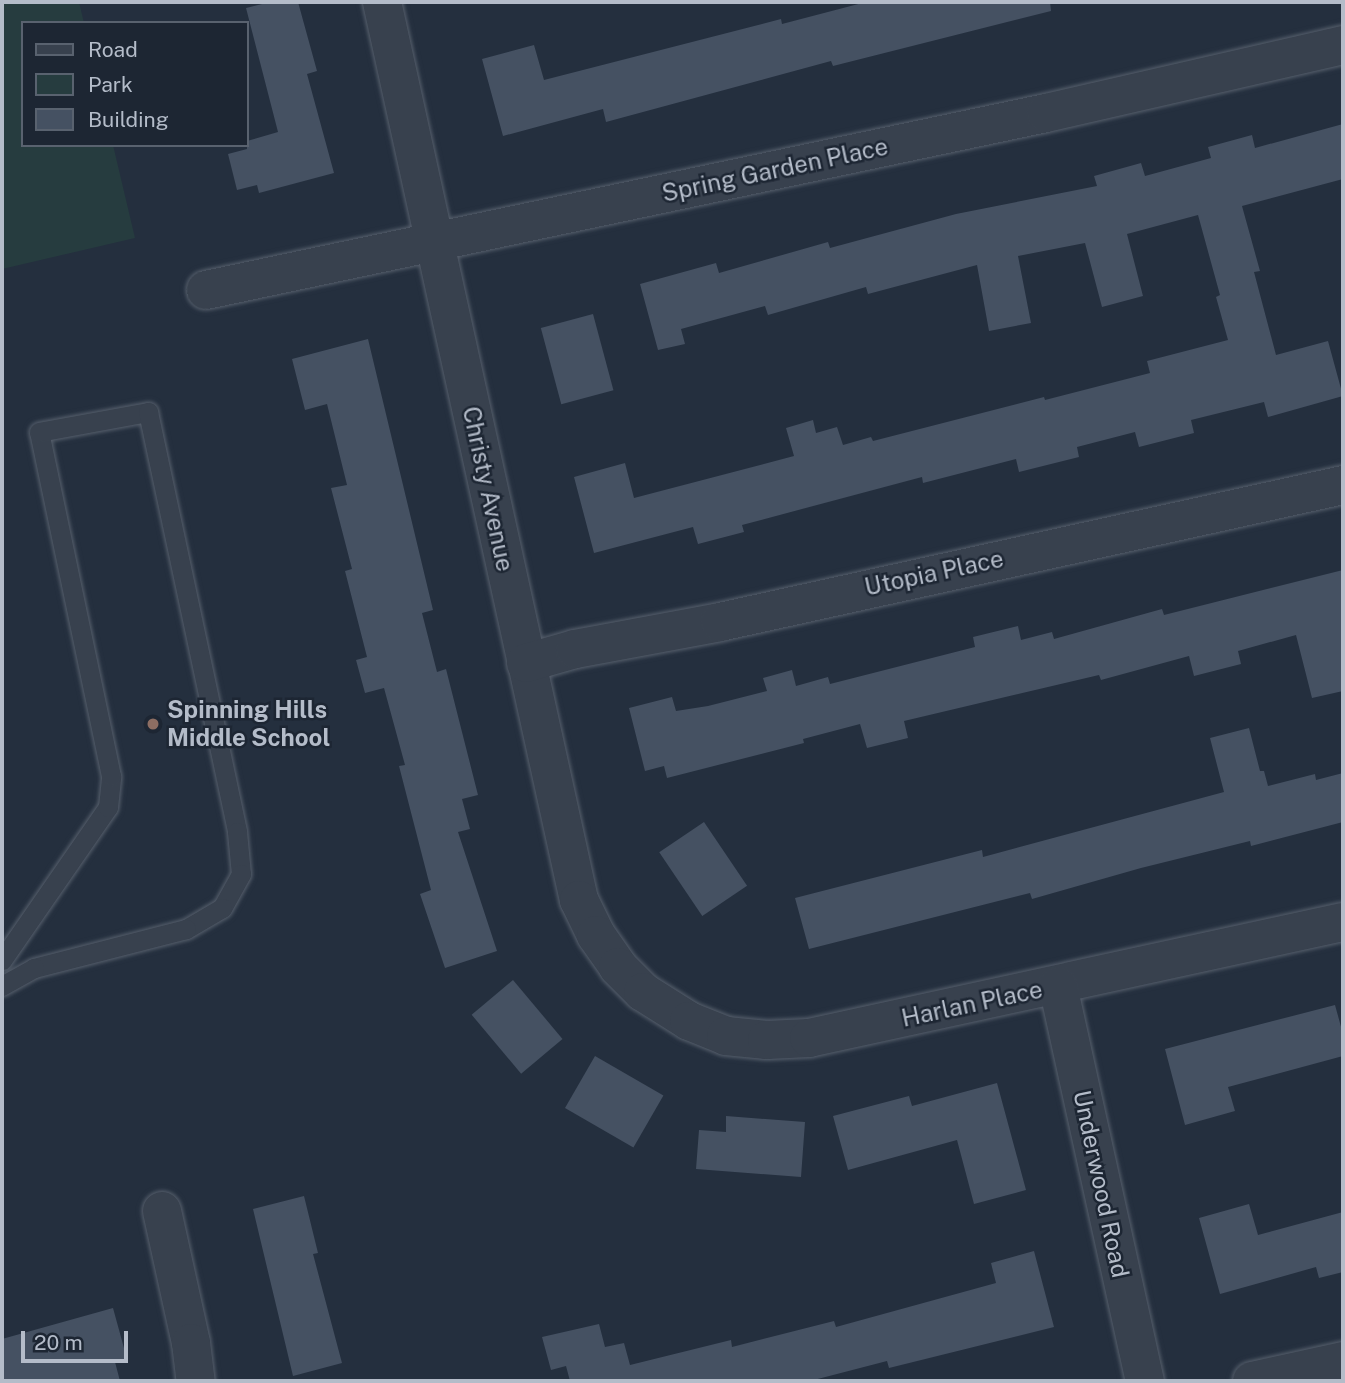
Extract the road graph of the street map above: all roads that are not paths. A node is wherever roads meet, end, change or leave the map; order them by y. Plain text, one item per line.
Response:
1 (382, 2) edge
2 (1343, 46) edge
3 (433, 243) junction
4 (206, 290) dead end
5 (1343, 485) edge
6 (526, 663) junction
7 (1343, 922) edge
8 (2, 960) edge
9 (618, 967) joint
10 (2, 986) edge
11 (1058, 986) junction
12 (162, 1211) dead end
13 (1343, 1361) edge
14 (196, 1381) edge
15 (1145, 1381) edge
16 (1252, 1381) edge

1 - 3 street, Christy Avenue
2 - 3 street, Spring Garden Place
3 - 4 street, Spring Garden Place
3 - 6 street, Christy Avenue
5 - 6 street, Utopia Place
6 - 9 street, Christy Avenue
7 - 11 street, Harlan Place
8 - 10 lane
9 - 11 street, Harlan Place
11 - 15 street, Underwood Road
12 - 14 street
13 - 16 street

